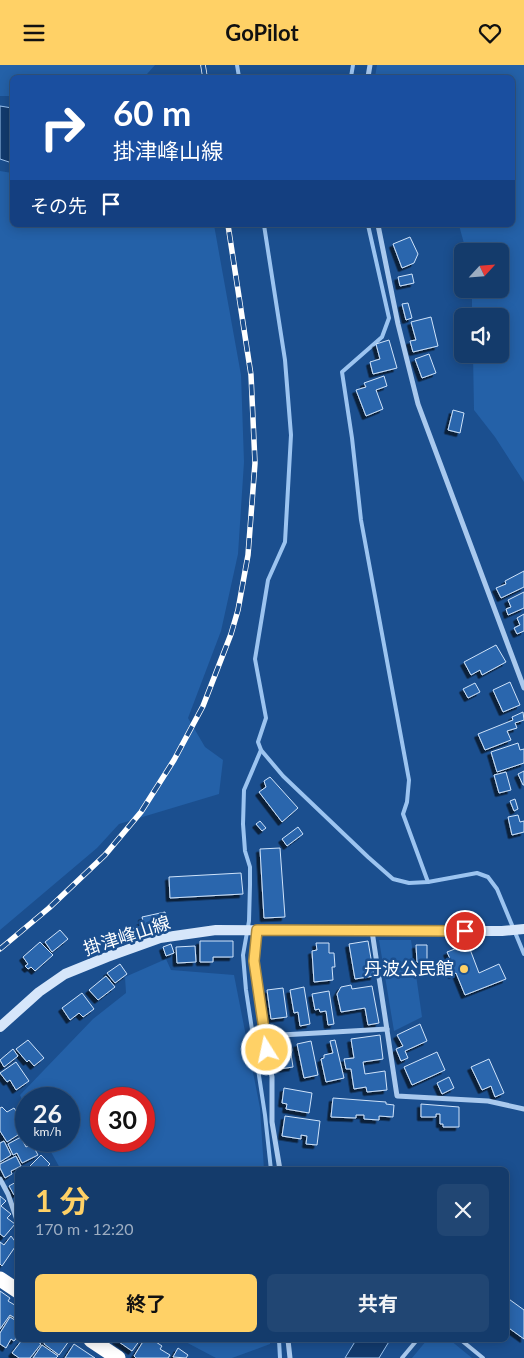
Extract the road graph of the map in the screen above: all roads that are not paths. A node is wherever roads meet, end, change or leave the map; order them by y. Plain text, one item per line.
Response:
1 (378, 227) edge
2 (524, 687) edge
3 (523, 929) edge
4 (255, 930) junction
5 (372, 931) junction
6 (0, 1027) edge
7 (387, 1029) junction
8 (264, 1036) junction
9 (524, 1109) edge
10 (280, 1167) edge
11 (0, 1179) edge
12 (15, 1214) edge
13 (0, 1279) edge
14 (15, 1289) edge
15 (288, 1342) edge
16 (415, 1342) edge
17 (464, 1342) edge
18 (100, 1343) edge
19 (118, 1358) edge
20 (290, 1358) edge
21 (402, 1358) edge
22 (484, 1358) edge

1 - 2 street
3 - 5 main road, 掛津峰山線
4 - 5 main road, 掛津峰山線
4 - 6 main road, 掛津峰山線
4 - 8 street
5 - 7 street
7 - 8 street
7 - 9 street
8 - 10 street
11 - 12 street
13 - 14 highway
15 - 20 street
16 - 21 lane
17 - 22 lane
18 - 19 highway

